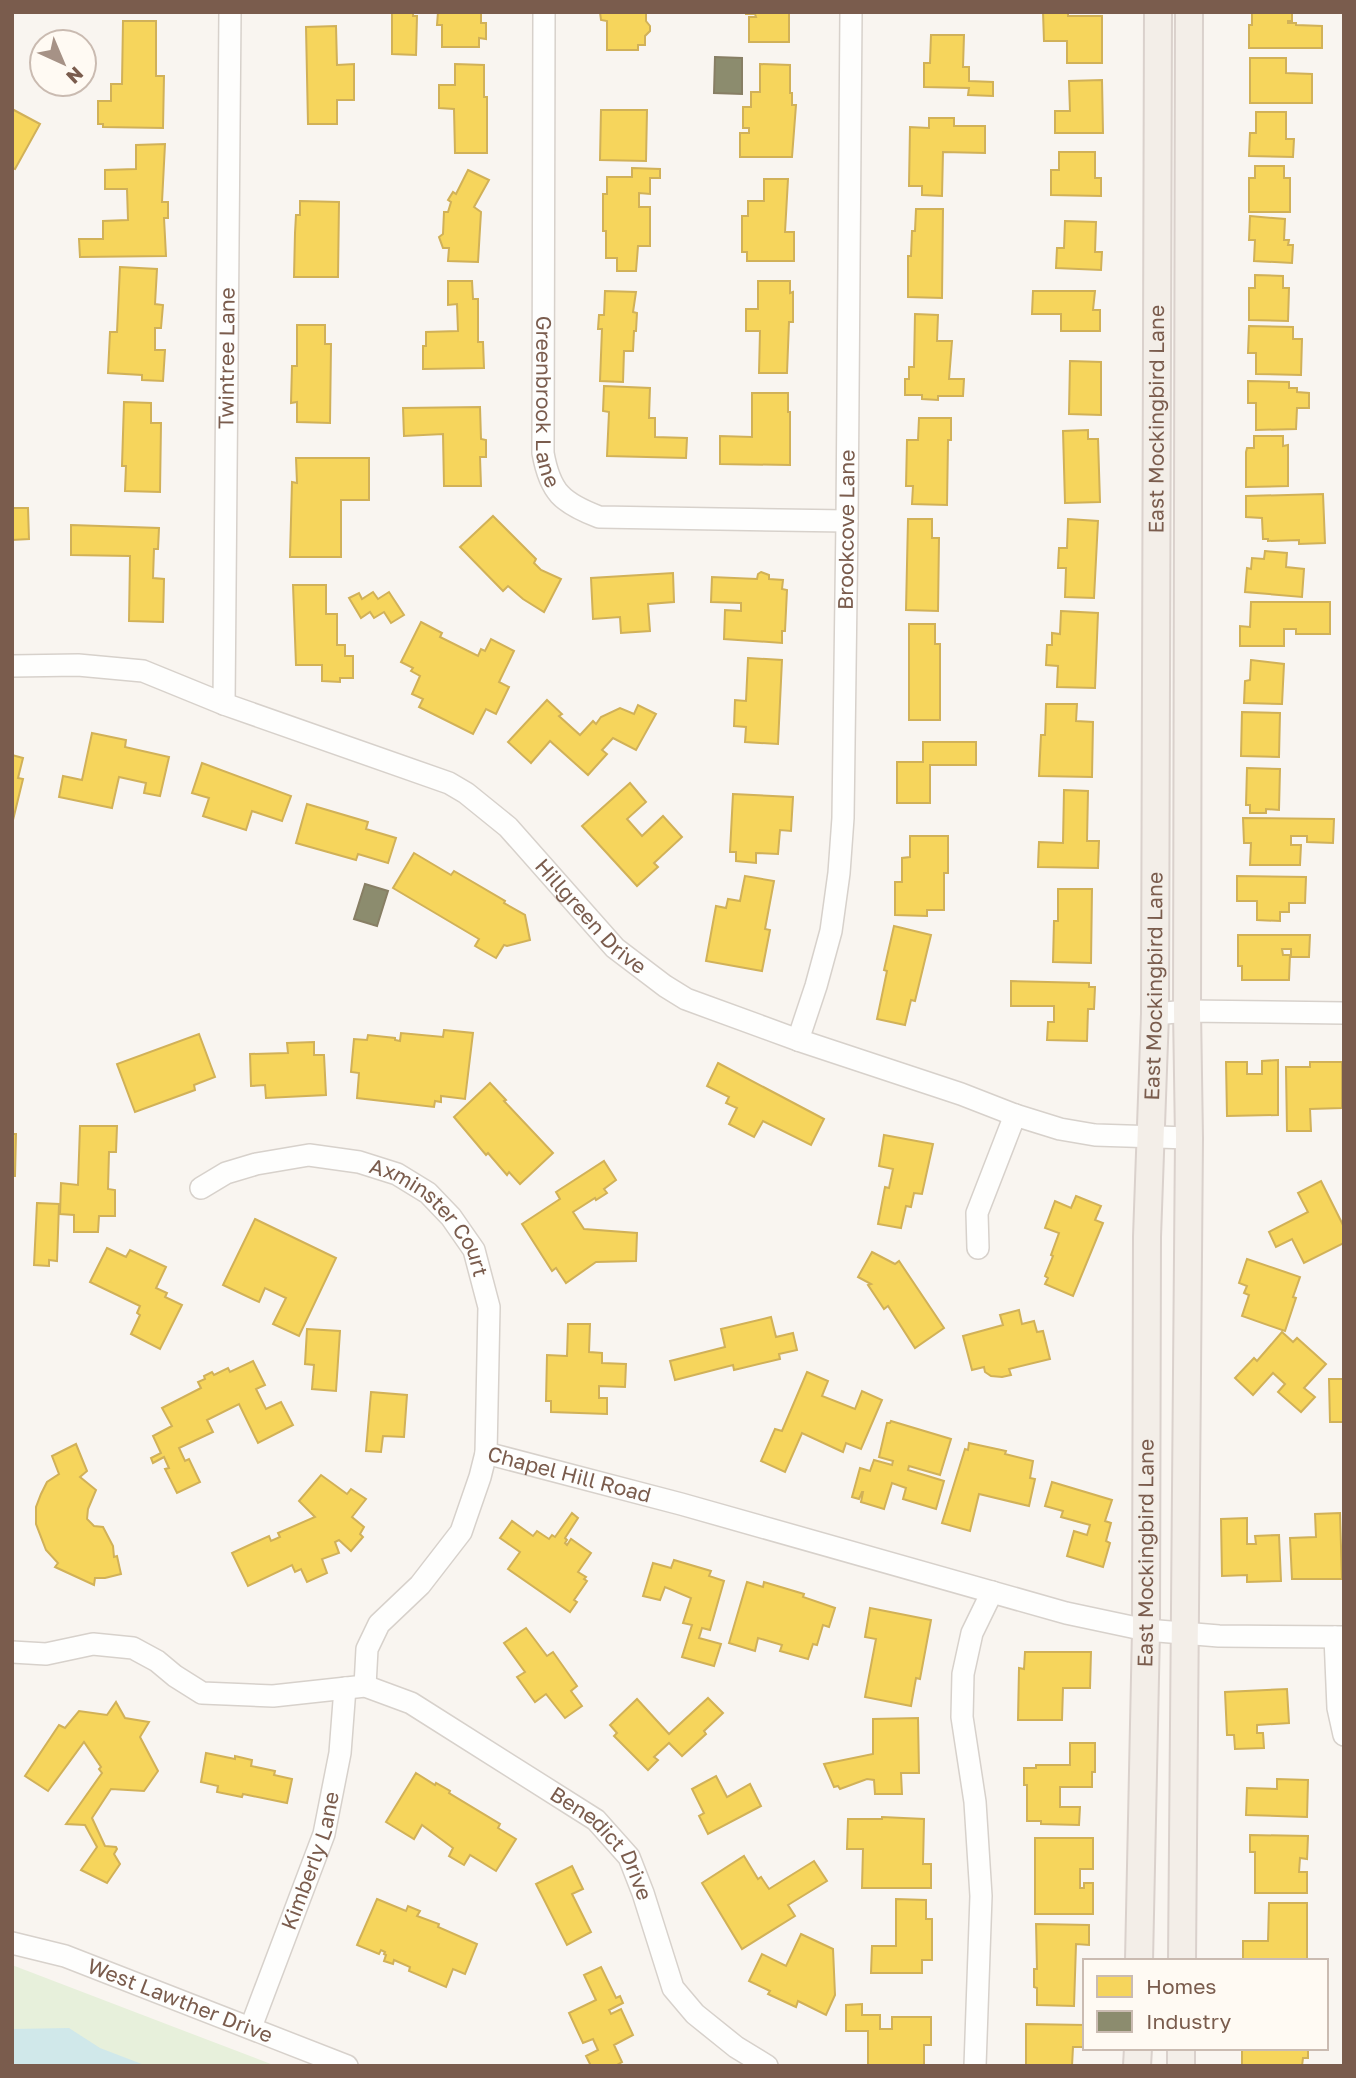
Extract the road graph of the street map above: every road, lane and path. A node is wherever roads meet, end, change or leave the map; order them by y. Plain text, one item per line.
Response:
1 (230, 12) edge
2 (544, 12) edge
3 (851, 12) edge
4 (1158, 12) edge
5 (1189, 12) edge
6 (1156, 442) junction
7 (1188, 443) junction
8 (847, 521) junction
9 (12, 666) edge
10 (224, 704) junction
11 (1187, 1011) junction
12 (1344, 1013) edge
13 (1155, 1014) junction
14 (798, 1040) junction
15 (1015, 1115) junction
16 (1151, 1138) junction
17 (1189, 1138) junction
18 (201, 1188) dead end
19 (978, 1248) dead end
20 (486, 1453) junction
21 (992, 1592) junction
22 (1146, 1630) junction
23 (1184, 1633) junction
24 (1339, 1637) edge
25 (12, 1652) edge
26 (355, 1687) junction
27 (1344, 1735) edge
28 (12, 1943) edge
29 (1139, 1959) edge
30 (1182, 1959) edge
31 (251, 2027) junction
32 (347, 2066) edge
33 (767, 2066) edge
34 (975, 2066) edge

1 - 10 street, Twintree Lane
2 - 8 street, Greenbrook Lane
3 - 8 street, Brookcove Lane
4 - 6 main road, East Mockingbird Lane
5 - 7 main road, East Mockingbird Lane
6 - 7 main road
6 - 13 main road, East Mockingbird Lane
7 - 11 main road, East Mockingbird Lane
8 - 14 street, Brookcove Lane
9 - 10 street, Hillgreen Drive
10 - 14 street, Hillgreen Drive
11 - 12 street
11 - 13 street
11 - 17 main road, East Mockingbird Lane
13 - 16 main road, East Mockingbird Lane
14 - 15 street, Hillgreen Drive
15 - 16 street, Hillgreen Drive
15 - 19 street
16 - 17 street, Hillgreen Drive
16 - 22 main road, East Mockingbird Lane
17 - 23 main road, East Mockingbird Lane
18 - 20 street, Axminster Court
20 - 21 street, Chapel Hill Road
20 - 26 street, Chapel Hill Road
21 - 22 street, Chapel Hill Road
21 - 34 street
22 - 23 street, Chapel Hill Road
22 - 29 main road, East Mockingbird Lane
23 - 24 street, Chapel Hill Road
23 - 30 main road, East Mockingbird Lane
24 - 27 street
25 - 26 street
26 - 31 street, Kimberly Lane
26 - 33 street, Benedict Drive
28 - 31 street, West Lawther Drive
31 - 32 street, West Lawther Drive

